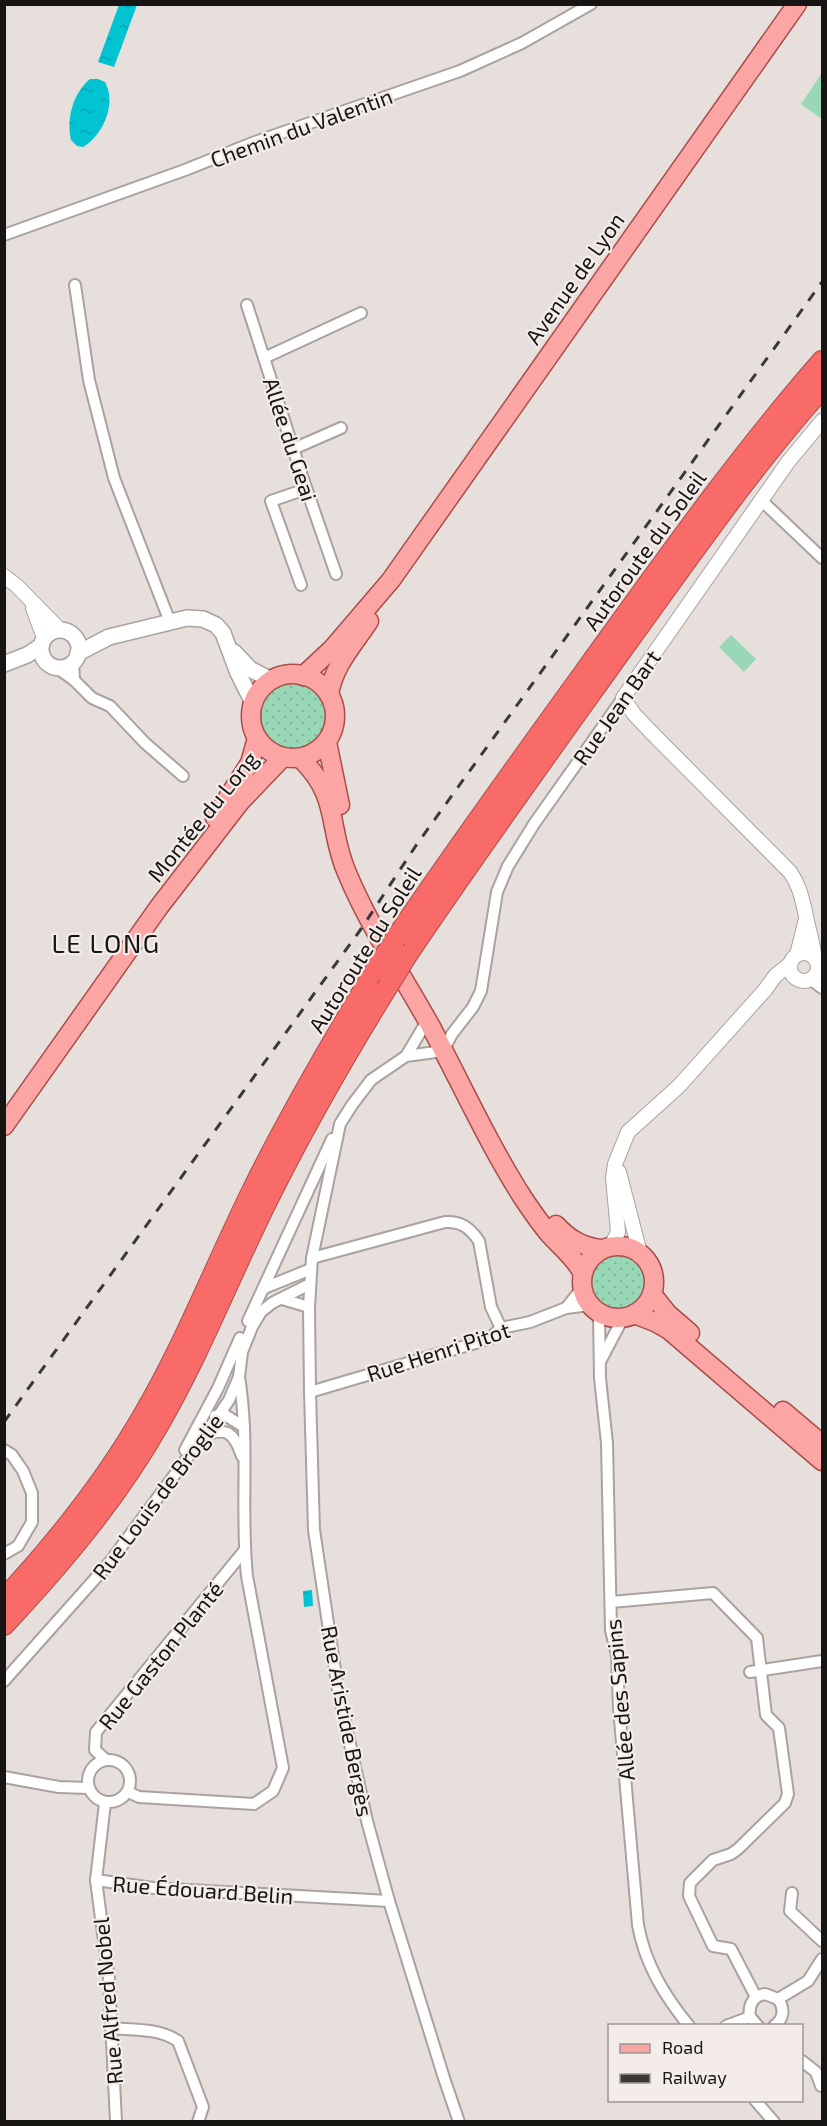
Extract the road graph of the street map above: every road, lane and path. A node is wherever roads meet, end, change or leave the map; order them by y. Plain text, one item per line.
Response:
1 (591, 4) edge
2 (797, 4) edge
3 (4, 235) edge
4 (75, 285) dead end
5 (247, 304) dead end
6 (362, 313) dead end
7 (264, 358) junction
8 (822, 361) edge
9 (822, 388) edge
10 (822, 421) edge
11 (342, 428) dead end
12 (293, 449) junction
13 (306, 489) junction
14 (761, 500) junction
15 (822, 558) edge
16 (336, 574) dead end
17 (4, 576) edge
18 (391, 580) junction
19 (301, 585) dead end
20 (28, 598) junction
21 (170, 622) junction
22 (67, 634) junction
23 (109, 637) junction
24 (43, 642) junction
25 (229, 645) junction
26 (75, 658) junction
27 (11, 662) edge
28 (51, 664) junction
29 (303, 676) junction
30 (74, 680) junction
31 (272, 680) junction
32 (329, 695) junction
33 (623, 698) junction
34 (254, 703) junction
35 (257, 738) junction
36 (327, 742) junction
37 (291, 758) junction
38 (183, 776) dead end
39 (350, 882) junction
40 (159, 907) junction
41 (806, 917) junction
42 (793, 959) junction
43 (812, 972) edge
44 (822, 988) edge
45 (765, 990) junction
46 (463, 1018) junction
47 (428, 1023) junction
48 (443, 1051) junction
49 (406, 1056) junction
50 (340, 1124) junction
51 (4, 1126) edge
52 (617, 1155) junction
53 (606, 1248) junction
54 (640, 1253) junction
55 (311, 1263) junction
56 (582, 1280) junction
57 (310, 1284) junction
58 (264, 1288) junction
59 (652, 1294) junction
60 (282, 1299) junction
61 (309, 1307) junction
62 (566, 1308) junction
63 (595, 1309) junction
64 (628, 1316) junction
65 (501, 1328) junction
66 (600, 1360) junction
67 (238, 1377) junction
68 (218, 1388) junction
69 (310, 1392) junction
70 (219, 1415) junction
71 (199, 1423) junction
72 (244, 1426) junction
73 (229, 1433) junction
74 (201, 1438) junction
75 (822, 1444) edge
76 (8, 1452) edge
77 (822, 1461) edge
78 (245, 1463) junction
79 (166, 1487) junction
80 (244, 1551) junction
81 (4, 1554) edge
82 (4, 1599) edge
83 (611, 1602) junction
84 (4, 1625) edge
85 (822, 1661) edge
86 (755, 1671) junction
87 (4, 1681) edge
88 (106, 1760) junction
89 (4, 1777) edge
90 (88, 1788) junction
91 (128, 1792) junction
92 (105, 1803) junction
93 (96, 1880) junction
94 (792, 1893) dead end
95 (389, 1901) junction
96 (822, 1941) edge
97 (822, 1959) edge
98 (756, 1997) junction
99 (778, 1999) junction
100 (750, 2017) junction
101 (688, 2024) edge
102 (729, 2024) edge
103 (757, 2024) edge
104 (775, 2024) edge
105 (111, 2028) junction
106 (803, 2062) edge
107 (821, 2086) edge
108 (757, 2102) edge
109 (116, 2121) edge
110 (198, 2121) edge
111 (459, 2121) edge
112 (774, 2121) edge

1 - 3 street, Chemin du Valentin
2 - 18 main road, Avenue de Lyon
4 - 21 street
5 - 7 street, Allée du Geai
6 - 7 street
7 - 12 street, Allée du Geai
8 - 82 highway, Autoroute du Soleil, bridge
9 - 84 highway, Autoroute du Soleil, bridge
10 - 14 street, Rue Jean Bart
11 - 12 street
12 - 13 street, Allée du Geai
13 - 16 street, Allée du Geai
13 - 19 street
14 - 15 street
14 - 33 street, Rue Jean Bart
17 - 20 street
18 - 29 main road, Avenue de Lyon
18 - 32 main road, Avenue de Lyon
20 - 22 street
20 - 24 street
21 - 23 main road
21 - 25 main road
22 - 23 main road
22 - 24 main road
22 - 26 main road
23 - 26 main road
24 - 27 main road
24 - 28 main road
25 - 31 main road
25 - 34 main road
26 - 28 main road
26 - 30 street
27 - 28 main road
28 - 30 street
29 - 31 main road
29 - 32 main road
30 - 38 street
31 - 34 main road
32 - 36 main road
33 - 41 street
33 - 46 street, Rue Jean Bart
34 - 35 main road
35 - 37 main road
35 - 40 main road, Montée du Long
36 - 37 main road
36 - 39 main road
37 - 39 main road
37 - 40 main road, Montée du Long
39 - 47 main road
40 - 51 main road, Montée du Long
41 - 42 street
41 - 43 street
42 - 43 street
42 - 43 street
42 - 45 street
43 - 44 street
43 - 45 street
45 - 52 street
46 - 47 street
46 - 48 street, Rue Jean Bart
47 - 48 main road
47 - 49 street
48 - 49 street
48 - 53 main road
48 - 56 main road
49 - 50 street
50 - 55 street
50 - 58 street
52 - 53 street
52 - 54 street
53 - 54 main road
53 - 56 main road
54 - 59 main road
55 - 57 street
55 - 58 street
55 - 65 street
56 - 62 street
56 - 63 main road
57 - 60 street, Rue Louis de Broglie
57 - 61 street
58 - 68 street
59 - 64 main road
59 - 75 main road
60 - 61 street
60 - 67 street, Rue Louis de Broglie
61 - 69 street, Rue Aristide Bergès
62 - 63 street, Rue Henri Pitot
62 - 65 street, Rue Henri Pitot
63 - 64 main road
63 - 66 street, Allée des Sapins
64 - 66 street
64 - 77 main road
65 - 69 street, Rue Henri Pitot
66 - 83 street, Allée des Sapins
67 - 70 street, Rue Louis de Broglie
67 - 72 street
68 - 70 street
68 - 71 street
69 - 95 street, Rue Aristide Bergès
70 - 71 street
70 - 72 street
70 - 73 street
70 - 74 street, Rue Louis de Broglie
71 - 79 street
72 - 78 street
73 - 74 street
73 - 78 street
74 - 79 street, Rue Louis de Broglie
76 - 81 street
78 - 80 street
79 - 87 street, Rue Louis de Broglie
80 - 88 street, Rue Gaston Planté
80 - 91 street
83 - 86 street
83 - 101 street, Allée des Sapins
85 - 86 street
86 - 98 street
88 - 90 street
88 - 91 street
89 - 90 street
90 - 92 street
91 - 92 street
92 - 93 street, Rue Édouard Belin
93 - 95 street, Rue Édouard Belin
93 - 105 street, Rue Alfred Nobel
94 - 96 street
95 - 111 street, Rue Aristide Bergès
97 - 99 street
98 - 99 street
98 - 100 street
99 - 104 street
100 - 102 street
100 - 103 street
105 - 109 street, Rue Alfred Nobel
105 - 110 street
106 - 107 street
108 - 112 street

